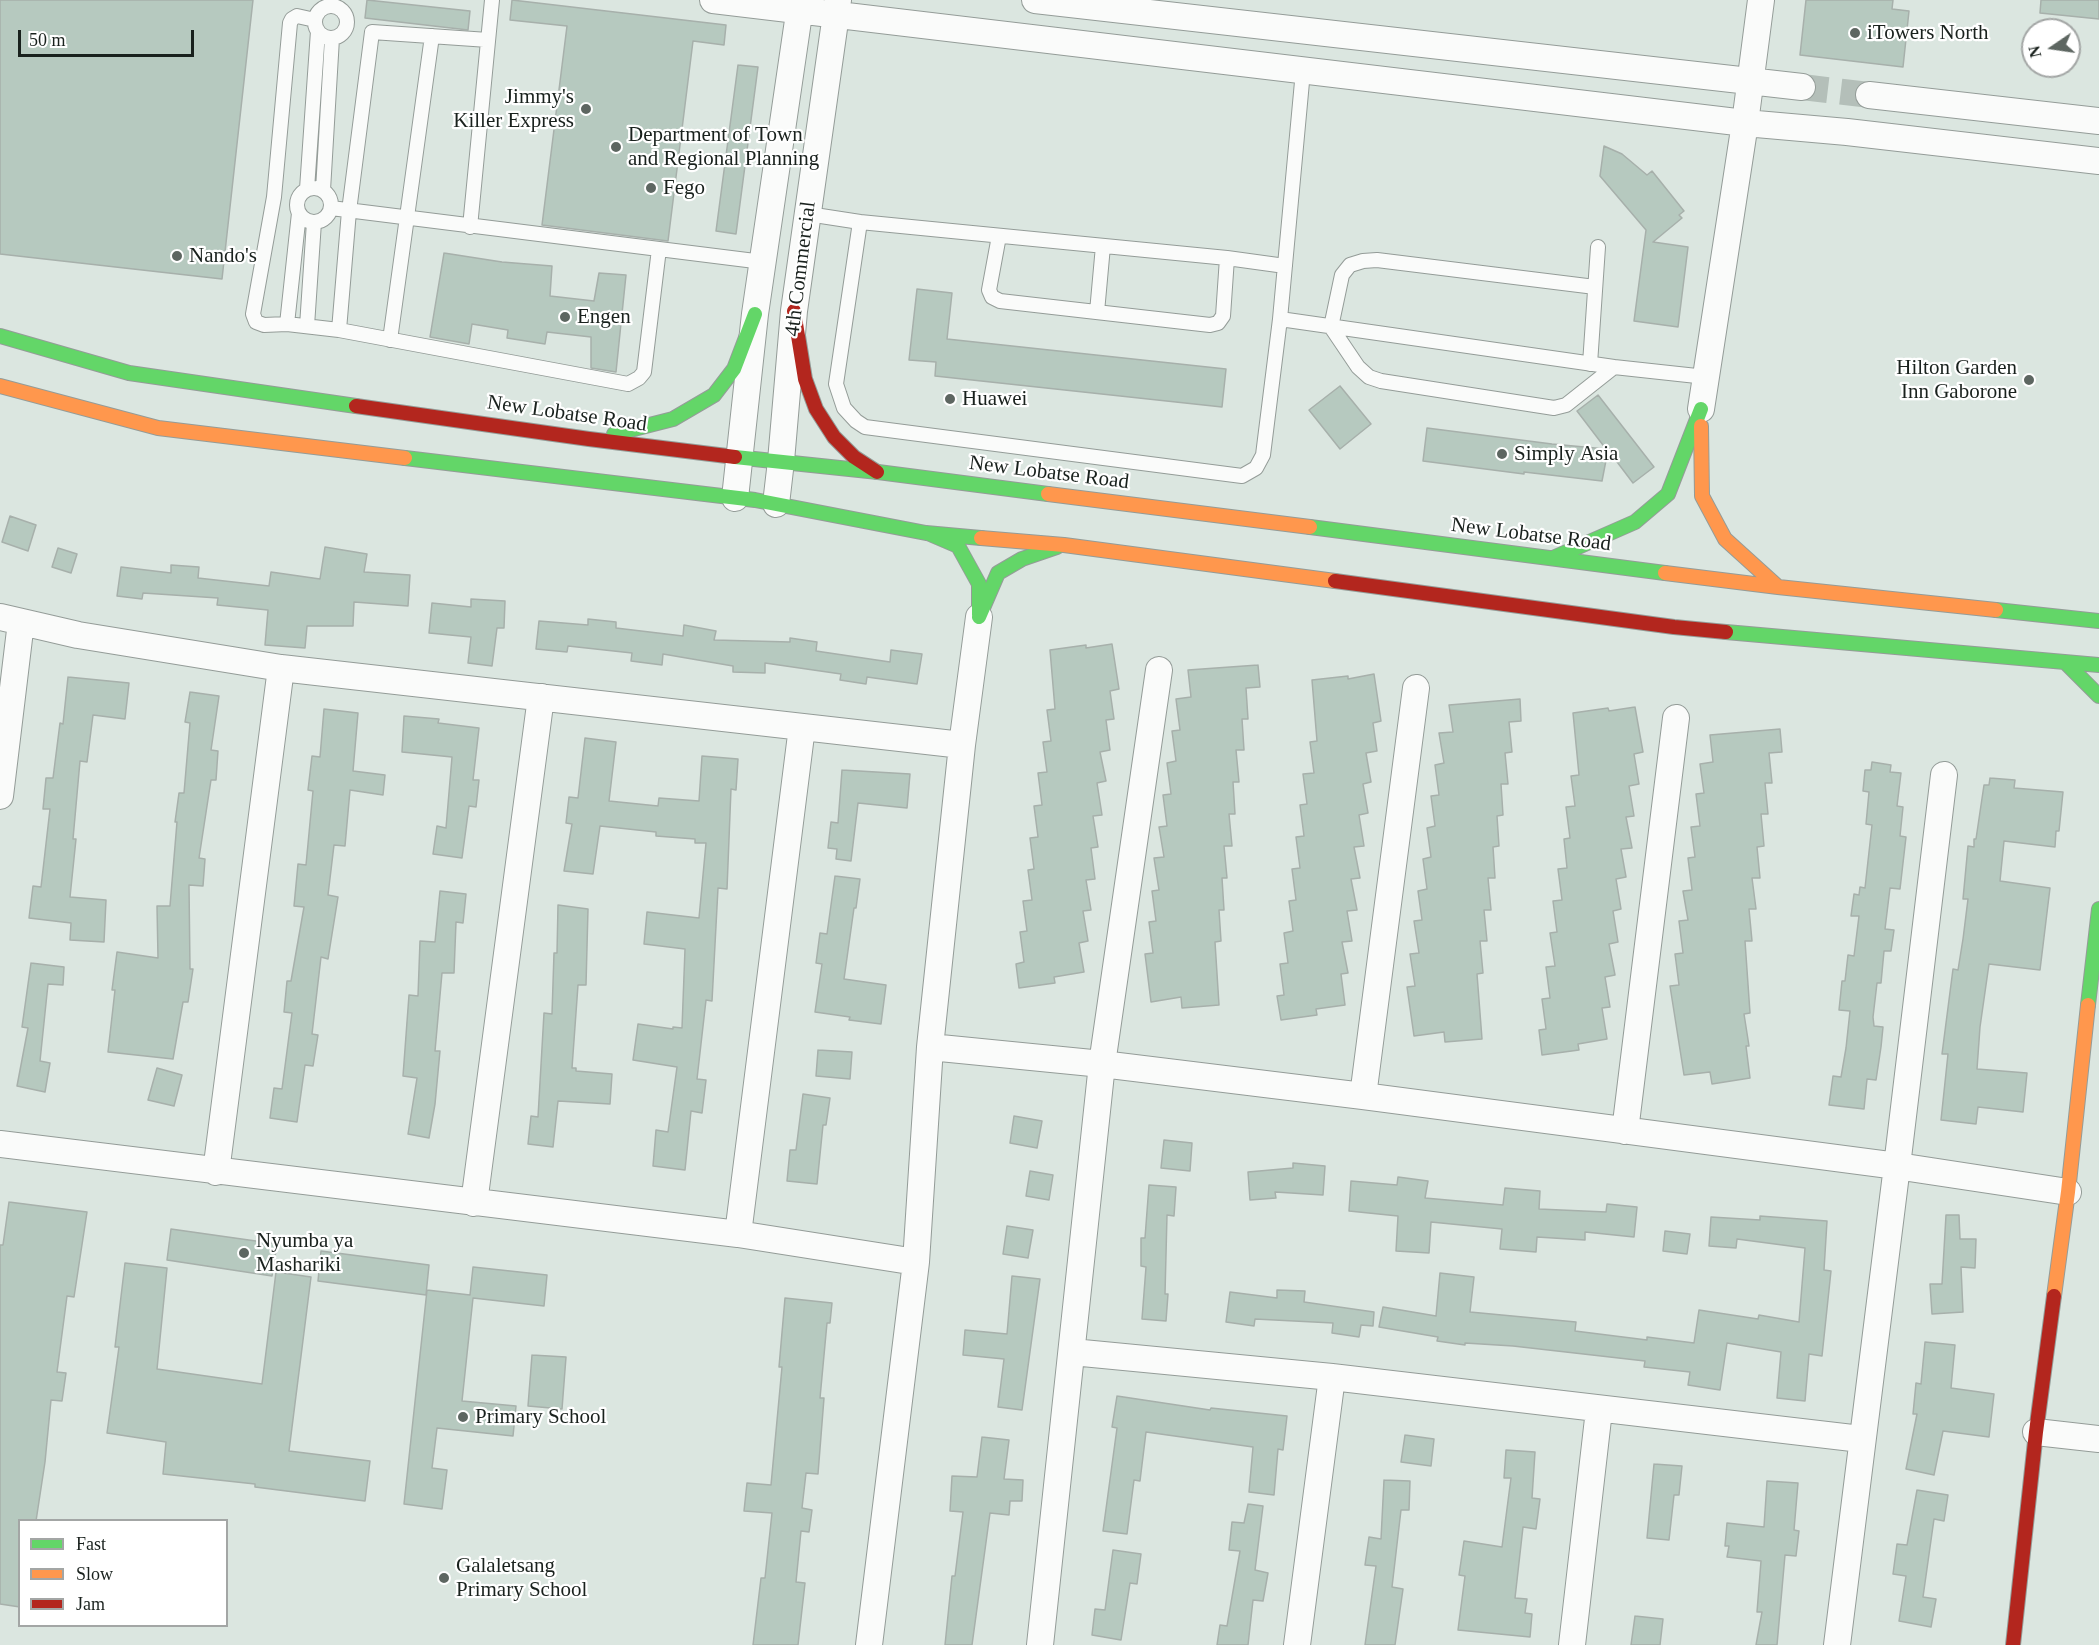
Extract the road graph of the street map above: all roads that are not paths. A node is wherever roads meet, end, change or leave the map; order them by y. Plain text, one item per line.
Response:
1 (492, 0) edge
2 (713, 0) edge
3 (1035, 0) edge
4 (1761, 0) edge
5 (323, 4) edge
6 (343, 5) edge
7 (800, 5) edge
8 (837, 8) edge
9 (348, 25) junction
10 (317, 26) junction
11 (372, 32) junction
12 (432, 36) junction
13 (332, 38) junction
14 (488, 40) junction
15 (1303, 71) junction
16 (1751, 80) junction
17 (1802, 87) tunnel mouth
18 (1869, 95) tunnel mouth
19 (2099, 121) edge
20 (1745, 123) junction
21 (2099, 161) edge
22 (307, 189) junction
23 (323, 190) junction
24 (274, 197) junction
25 (298, 207) junction
26 (331, 208) junction
27 (349, 211) junction
28 (808, 214) junction
29 (406, 218) junction
30 (314, 222) junction
31 (860, 222) junction
32 (470, 227) junction
33 (999, 236) junction
34 (1103, 246) junction
35 (1598, 247) dead end
36 (659, 249) junction
37 (1227, 258) junction
38 (763, 262) junction
39 (1285, 266) junction
40 (1595, 287) junction
41 (794, 311) junction
42 (1097, 312) junction
43 (755, 314) junction
44 (1280, 319) junction
45 (287, 324) junction
46 (307, 326) junction
47 (1331, 327) junction
48 (339, 330) junction
49 (0, 336) edge
50 (390, 340) junction
51 (1590, 364) junction
52 (1614, 367) junction
53 (1706, 378) junction
54 (0, 386) edge
55 (1701, 409) junction
56 (589, 439) junction
57 (738, 457) junction
58 (782, 461) junction
59 (878, 472) junction
60 (735, 498) junction
61 (776, 504) junction
62 (926, 533) junction
63 (1064, 545) junction
64 (1551, 558) junction
65 (1778, 587) junction
66 (979, 617) junction
67 (10, 620) edge
68 (2099, 621) edge
69 (2065, 662) junction
70 (2099, 665) edge
71 (281, 668) junction
72 (1160, 670) dead end
73 (1416, 688) dead end
74 (2099, 696) edge
75 (542, 697) junction
76 (1676, 718) dead end
77 (802, 727) junction
78 (962, 746) junction
79 (1944, 775) dead end
80 (0, 796) edge
81 (2099, 909) edge
82 (930, 1047) junction
83 (1102, 1064) junction
84 (1363, 1096) junction
85 (1625, 1131) junction
86 (0, 1144) edge
87 (1897, 1166) junction
88 (216, 1172) junction
89 (2068, 1192) junction
90 (474, 1203) junction
91 (738, 1234) junction
92 (916, 1262) junction
93 (1072, 1352) junction
94 (1332, 1377) junction
95 (1599, 1410) junction
96 (2036, 1432) junction
97 (1861, 1439) junction
98 (2099, 1439) edge
99 (869, 1645) edge
100 (1040, 1645) edge
101 (1297, 1645) edge
102 (1572, 1645) edge
103 (1836, 1645) edge
104 (2013, 1645) edge

1 - 14 lane
2 - 7 street
3 - 16 street
4 - 16 street
5 - 6 lane
5 - 10 lane
6 - 9 lane
7 - 8 street
7 - 38 street, 4th Commercial
8 - 15 street
8 - 28 street, 4th Commercial
9 - 11 lane
9 - 13 lane
10 - 13 lane
10 - 22 lane
10 - 24 lane
11 - 12 lane
11 - 27 lane
12 - 14 lane
12 - 29 lane
13 - 23 lane
14 - 32 lane
15 - 20 street
15 - 39 lane
16 - 17 street
16 - 20 street
18 - 19 street
20 - 21 street
20 - 53 street
22 - 23 lane
22 - 25 lane
23 - 26 lane
24 - 25 lane
24 - 45 lane
25 - 30 lane
25 - 45 lane
26 - 27 lane
26 - 30 lane
27 - 29 lane
27 - 48 lane
28 - 31 lane
28 - 41 street, 4th Commercial
29 - 32 lane
29 - 50 lane
30 - 46 lane
31 - 33 lane
31 - 44 lane
32 - 36 lane
33 - 34 lane
33 - 42 lane
34 - 37 lane
34 - 42 lane
35 - 40 lane
36 - 38 lane
36 - 50 lane
37 - 39 lane
37 - 42 lane
38 - 43 street, 4th Commercial
39 - 44 lane
40 - 47 lane
40 - 51 lane
41 - 58 street, 4th Commercial
41 - 59 main road
43 - 56 main road
43 - 57 street, 4th Commercial
44 - 47 lane
45 - 46 lane
46 - 48 lane
47 - 51 lane
47 - 52 lane
48 - 50 lane
49 - 56 main road, New Lobatse Road
51 - 52 lane
52 - 53 lane
53 - 55 street
54 - 60 main road
55 - 64 main road
55 - 65 main road
56 - 57 main road, New Lobatse Road
57 - 58 main road, New Lobatse Road
57 - 60 street, 4th Commercial
58 - 59 main road, New Lobatse Road
58 - 61 street, 4th Commercial
59 - 64 main road, New Lobatse Road
60 - 61 main road
61 - 62 main road
62 - 63 main road
62 - 66 main road
63 - 66 main road
63 - 69 main road
64 - 65 main road, New Lobatse Road
65 - 68 main road, New Lobatse Road
66 - 78 street
67 - 71 street
67 - 80 street
69 - 70 main road
69 - 74 main road
71 - 75 street
71 - 88 street
72 - 83 street
73 - 84 street
75 - 77 street
75 - 90 street
76 - 85 street
77 - 78 street
77 - 91 street
78 - 82 street
79 - 87 street
81 - 89 main road
82 - 83 street
82 - 92 street
83 - 84 street
83 - 93 street
84 - 85 street
85 - 87 street
86 - 88 street
87 - 89 street
87 - 97 street
88 - 90 street
89 - 96 main road
90 - 91 street
91 - 92 street
92 - 99 street
93 - 94 street
93 - 100 street
94 - 95 street
94 - 101 street
95 - 97 street
95 - 102 street
96 - 98 street
96 - 104 main road
97 - 103 street

